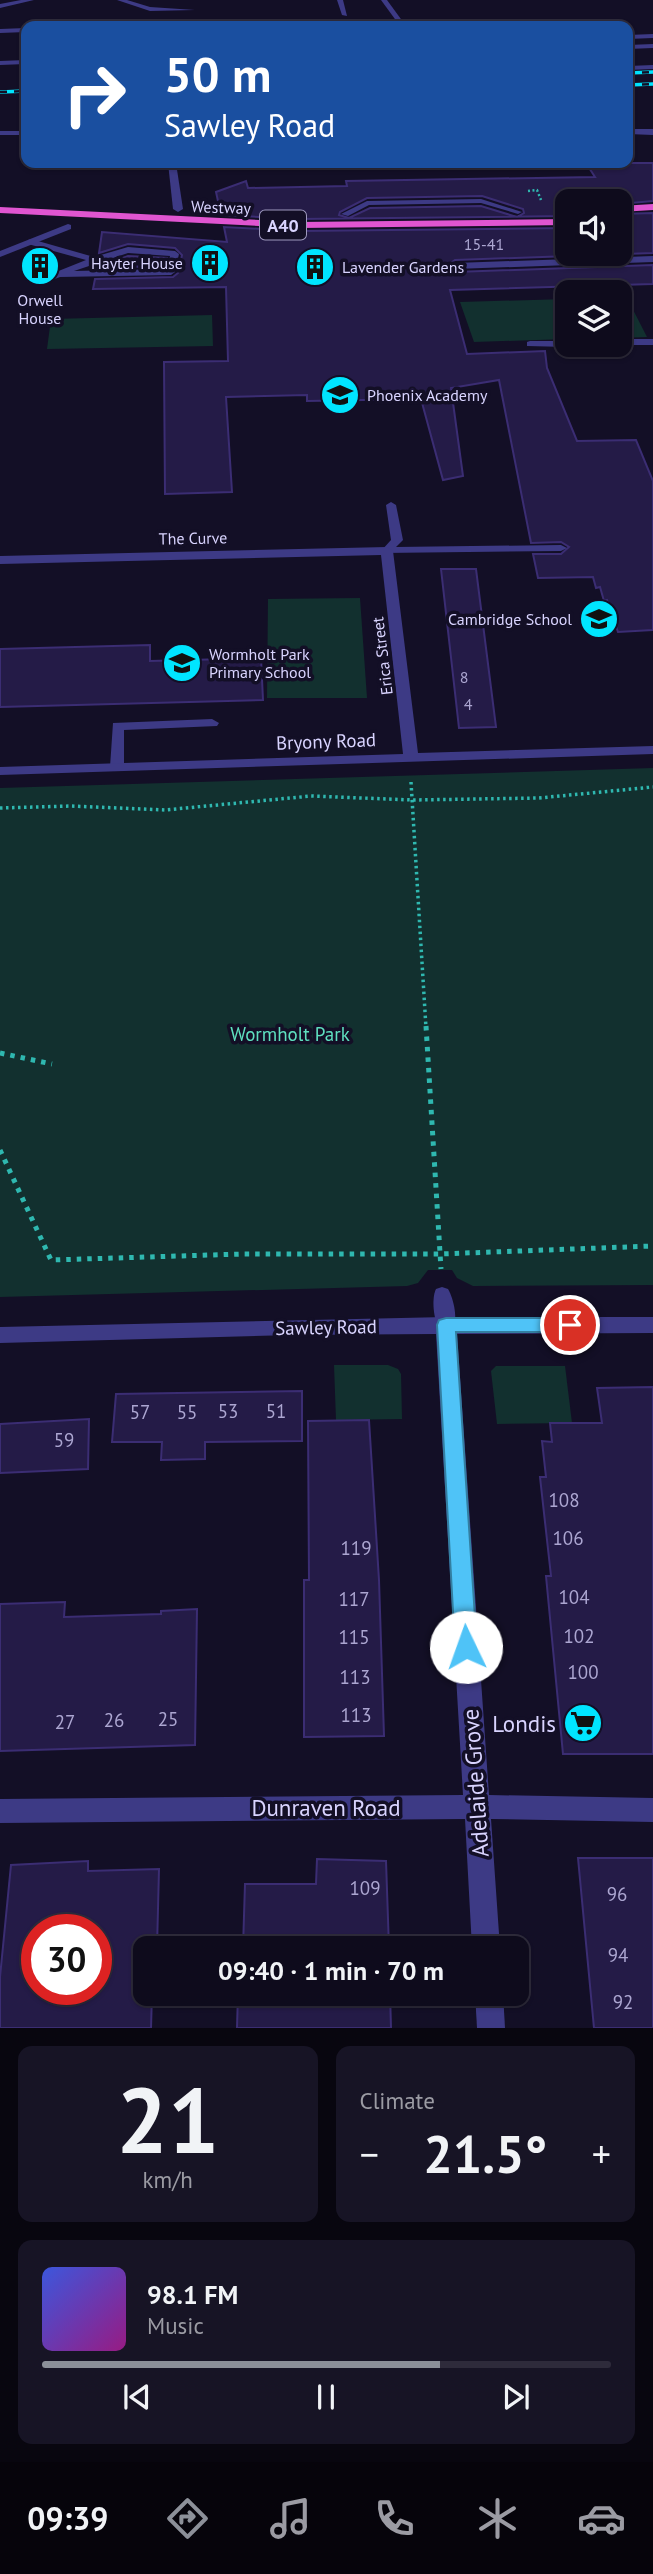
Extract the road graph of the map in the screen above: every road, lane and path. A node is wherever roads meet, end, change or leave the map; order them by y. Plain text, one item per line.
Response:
1 (31, 0) edge
2 (120, 0) edge
3 (340, 0) edge
4 (384, 0) edge
5 (0, 6) edge
6 (192, 10) dead end
7 (345, 15) dead end
8 (408, 18) dead end
9 (399, 21) edge
10 (410, 21) edge
11 (21, 30) edge
12 (0, 31) edge
13 (653, 36) edge
14 (633, 37) edge
15 (653, 46) edge
16 (633, 47) edge
17 (21, 62) edge
18 (0, 63) edge
19 (653, 67) edge
20 (633, 68) edge
21 (633, 131) edge
22 (653, 132) edge
23 (0, 133) edge
24 (21, 133) edge
25 (173, 168) edge
26 (0, 199) edge
27 (653, 208) edge
28 (178, 209) junction
29 (632, 209) edge
30 (0, 210) edge
31 (555, 210) edge
32 (632, 219) edge
33 (642, 219) dead end
34 (555, 222) edge
35 (68, 227) dead end
36 (31, 242) junction
37 (0, 254) edge
38 (653, 259) edge
39 (94, 260) junction
40 (455, 266) dead end
41 (58, 274) junction
42 (39, 282) dead end
43 (632, 342) edge
44 (653, 342) edge
45 (530, 344) dead end
46 (555, 344) edge
47 (391, 505) dead end
48 (561, 548) dead end
49 (387, 551) junction
50 (0, 560) edge
51 (212, 723) dead end
52 (653, 750) edge
53 (410, 757) junction
54 (117, 767) junction
55 (0, 771) edge
56 (653, 787) edge
57 (413, 800) junction
58 (0, 808) edge
59 (0, 1054) edge
60 (52, 1064) dead end
61 (0, 1150) edge
62 (653, 1246) edge
63 (439, 1254) junction
64 (442, 1294) joint
65 (446, 1325) junction
66 (653, 1325) edge
67 (0, 1335) edge
68 (476, 1806) junction
69 (653, 1810) edge
70 (0, 1811) edge
71 (485, 1936) edge
72 (490, 2006) edge
73 (491, 2028) edge

1 - 5 lane
2 - 6 lane
3 - 7 lane
4 - 9 lane
8 - 10 lane
11 - 12 lane
13 - 14 lane
15 - 16 street
17 - 18 street
19 - 20 lane
21 - 22 street
23 - 24 lane
25 - 28 street
26 - 28 highway, Westway / A40
27 - 29 highway
28 - 31 highway, Westway / A40
30 - 34 highway, Westway / A40
32 - 33 highway
35 - 36 street
36 - 37 street
36 - 39 lane
38 - 40 street
39 - 41 lane
39 - 41 lane
41 - 42 lane
43 - 44 lane
45 - 46 lane
47 - 49 lane
48 - 49 lane
49 - 50 street, The Curve
49 - 53 street, Erica Street
51 - 54 lane
52 - 53 street, Bryony Road
53 - 54 street, Bryony Road
53 - 57 path
54 - 55 street, Bryony Road
56 - 57 path
57 - 58 path
57 - 63 path
59 - 60 path
61 - 63 path
62 - 63 path
63 - 64 path
64 - 65 lane
65 - 66 street, Sawley Road
65 - 67 street, Sawley Road
65 - 68 street, Adelaide Grove
68 - 69 street, Dunraven Road
68 - 70 street, Dunraven Road
68 - 71 street, Adelaide Grove
72 - 73 street

